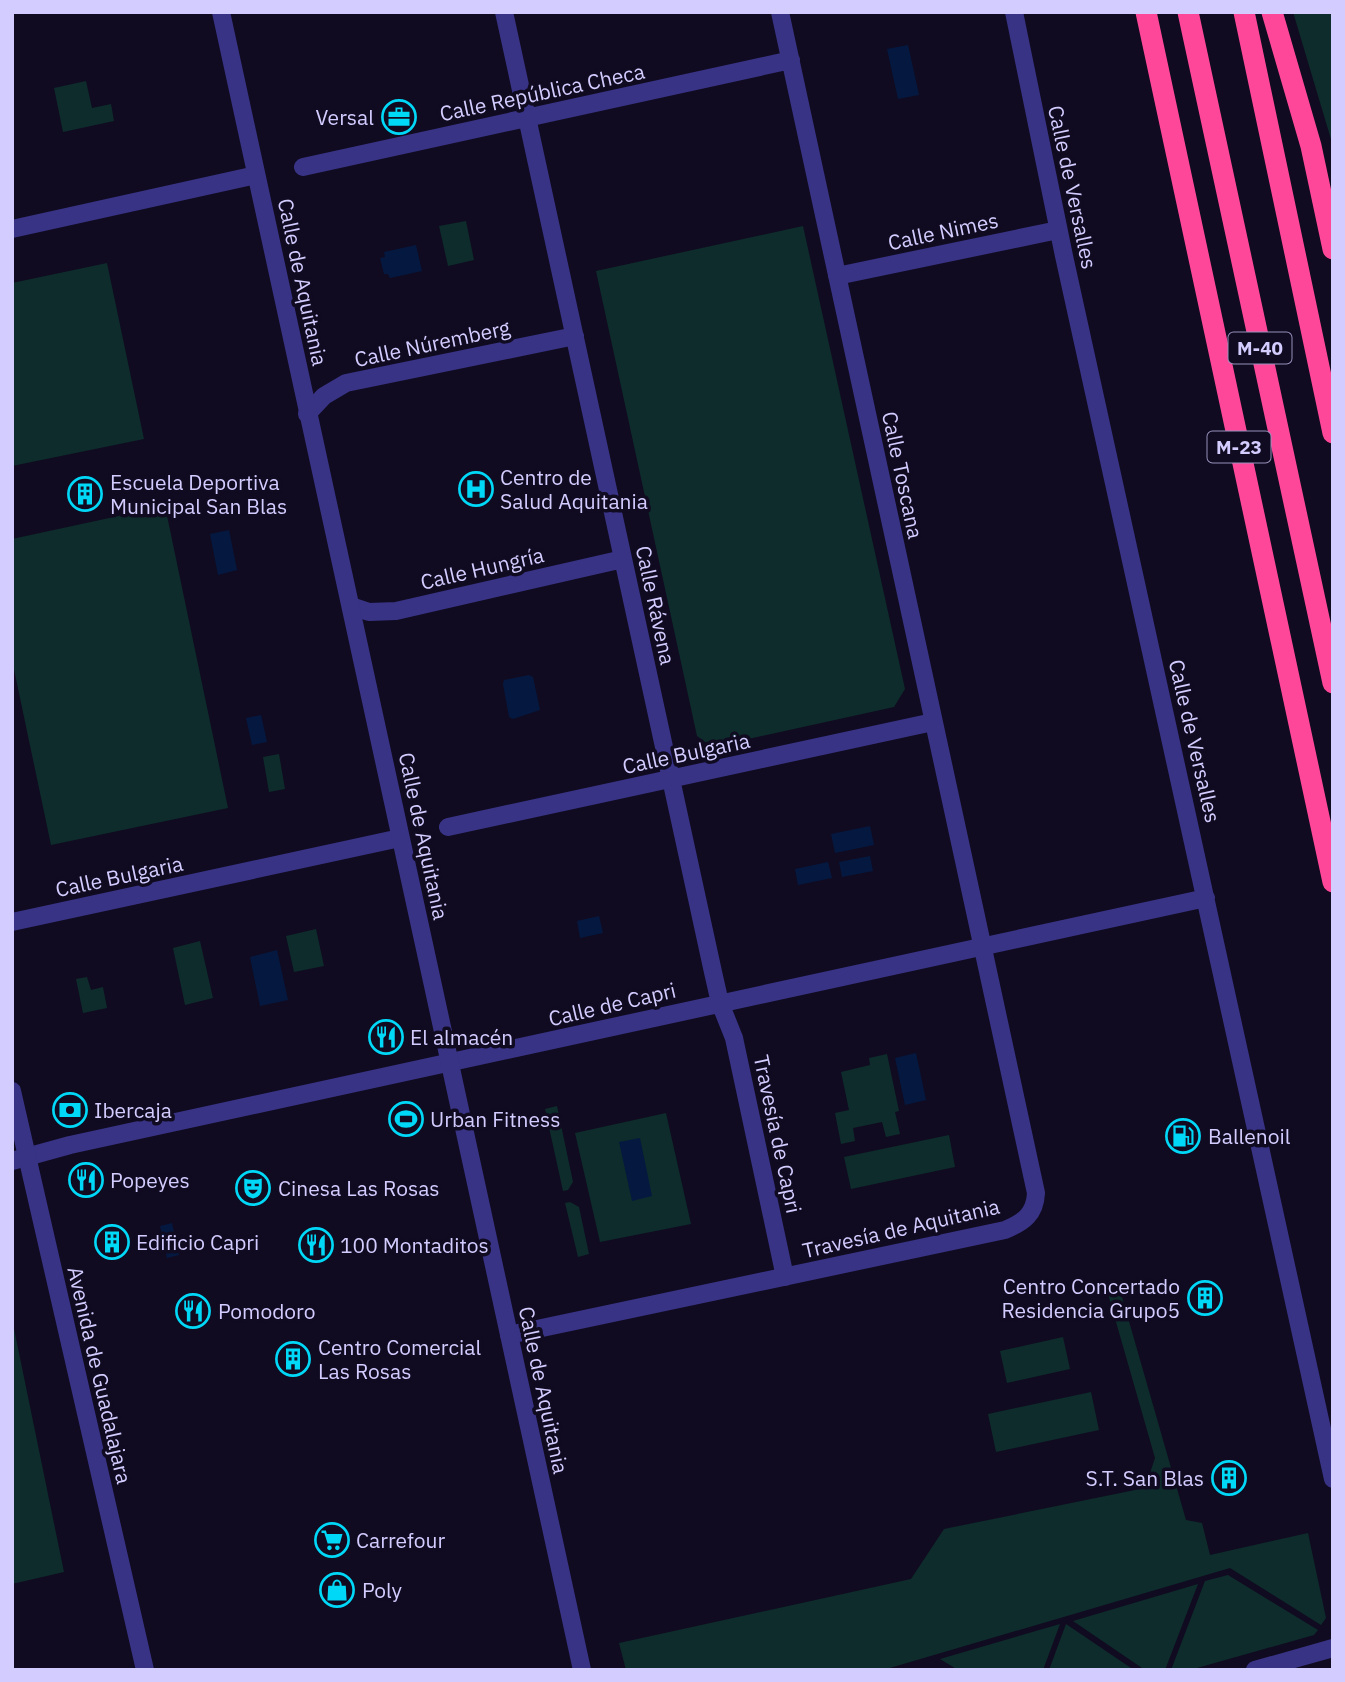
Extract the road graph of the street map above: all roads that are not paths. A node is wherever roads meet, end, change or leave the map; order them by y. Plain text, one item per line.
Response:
1 (220, 12) edge
2 (505, 12) edge
3 (780, 12) edge
4 (1014, 12) edge
5 (1146, 12) edge
6 (1188, 12) edge
7 (1244, 12) edge
8 (1272, 12) edge
9 (791, 60) junction
10 (528, 118) junction
11 (303, 167) dead end
12 (256, 175) junction
13 (12, 229) edge
14 (1058, 230) junction
15 (1333, 248) edge
16 (837, 276) junction
17 (575, 336) junction
18 (307, 414) junction
19 (1333, 433) edge
20 (623, 559) junction
21 (351, 606) junction
22 (1333, 683) edge
23 (933, 722) junction
24 (671, 780) junction
25 (448, 827) dead end
26 (400, 838) junction
27 (1333, 881) edge
28 (1206, 898) junction
29 (12, 922) edge
30 (984, 946) junction
31 (719, 1003) junction
32 (450, 1063) junction
33 (12, 1091) edge
34 (20, 1159) edge
35 (785, 1277) junction
36 (509, 1335) junction
37 (1333, 1479) edge
38 (1333, 1648) edge
39 (145, 1670) edge
40 (582, 1670) edge
41 (1255, 1670) edge

1 - 12 street, Calle de Aquitania
2 - 10 street, Calle Rávena
3 - 9 street, Calle Toscana
4 - 14 street, Calle de Versalles
5 - 27 highway, M-23
6 - 22 highway, M-40
7 - 19 highway, M-40
8 - 15 highway
9 - 10 street, Calle República Checa
9 - 16 street, Calle Toscana
10 - 11 street, Calle República Checa
10 - 17 street, Calle Rávena
12 - 13 street
12 - 18 street, Calle de Aquitania
14 - 16 street, Calle Nimes
14 - 28 street, Calle de Versalles
16 - 23 street, Calle Toscana
17 - 18 street, Calle Núremberg
17 - 20 street, Calle Rávena
18 - 21 street, Calle de Aquitania
20 - 21 street, Calle Hungría
20 - 24 street, Calle Rávena
21 - 26 street, Calle de Aquitania
23 - 24 street, Calle Bulgaria
23 - 30 street, Calle Toscana
24 - 25 street, Calle Bulgaria
24 - 31 street, Calle Rávena
26 - 29 street, Calle Bulgaria
26 - 32 street, Calle de Aquitania
28 - 30 street, Calle de Capri
28 - 37 street, Calle de Versalles
30 - 31 street, Calle de Capri
30 - 35 street, Travesía de Aquitania
31 - 32 street, Calle de Capri
31 - 35 street, Travesía de Capri
32 - 34 street, Calle de Capri
32 - 36 street, Calle de Aquitania
33 - 34 street, Avenida de Guadalajara
34 - 39 street, Avenida de Guadalajara
35 - 36 street, Travesía de Aquitania
36 - 40 street, Calle de Aquitania
38 - 41 street

